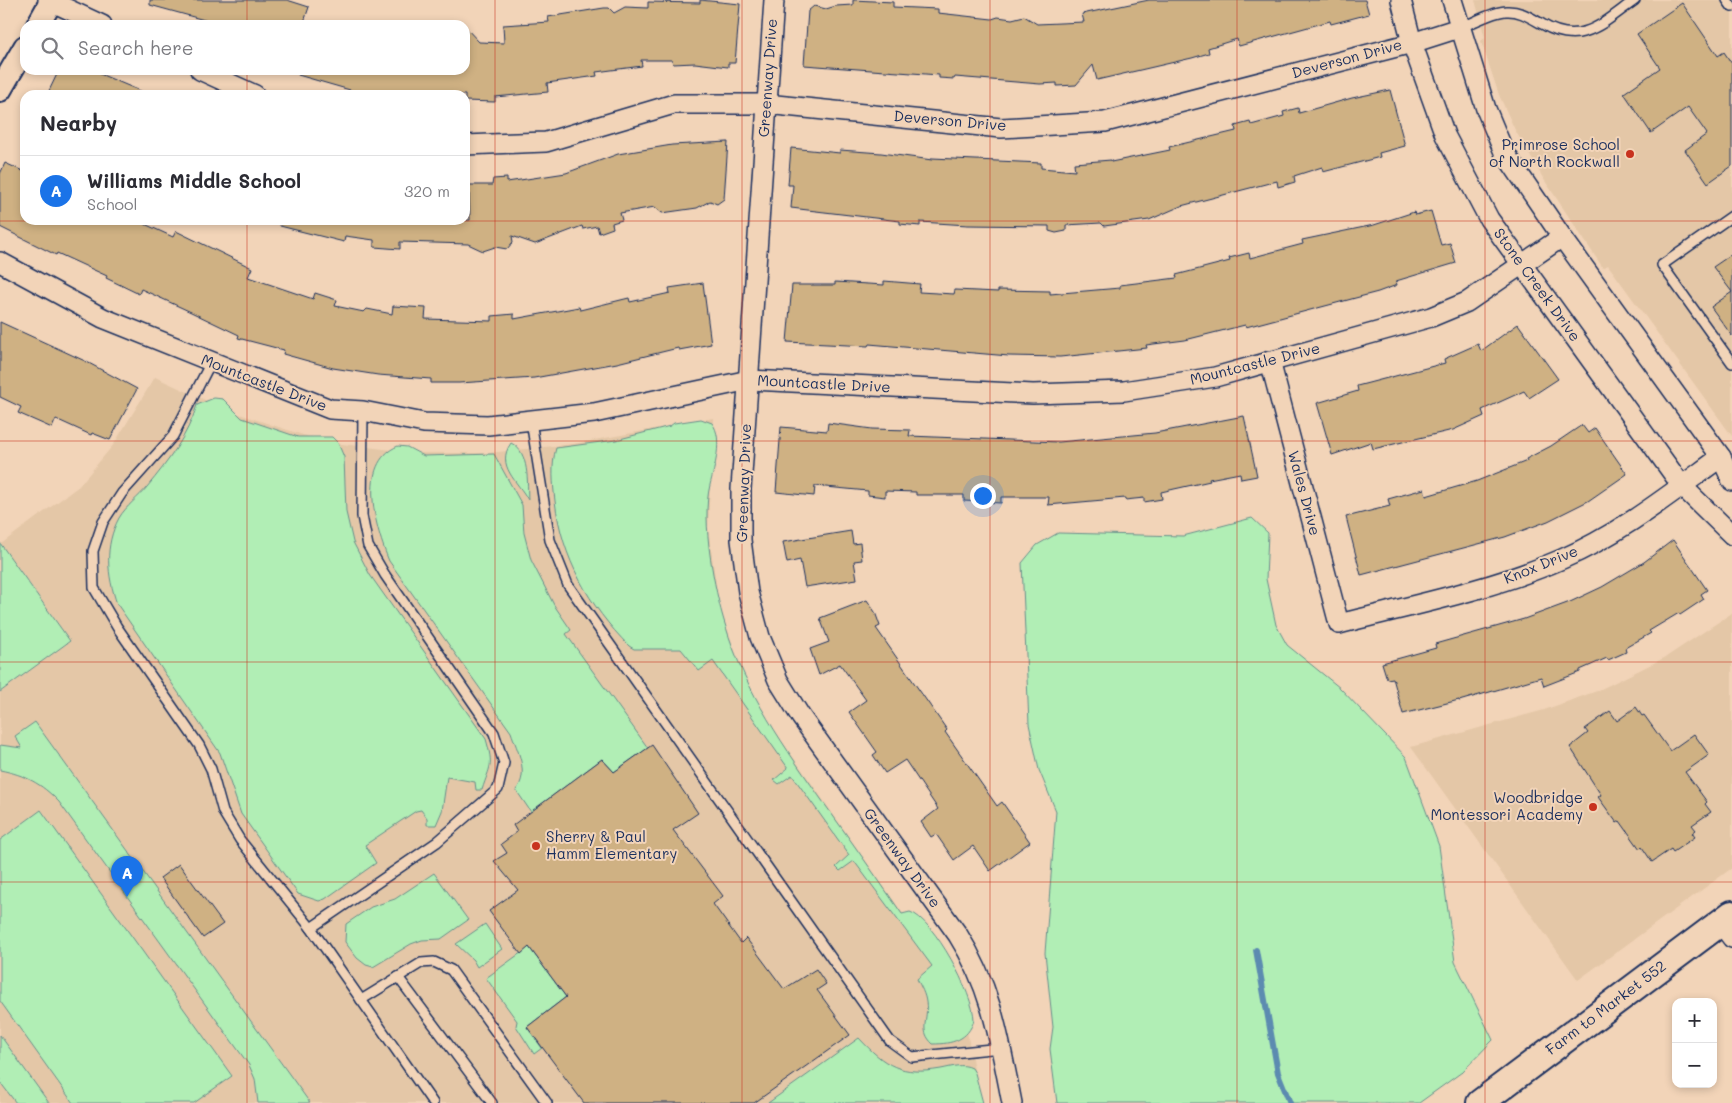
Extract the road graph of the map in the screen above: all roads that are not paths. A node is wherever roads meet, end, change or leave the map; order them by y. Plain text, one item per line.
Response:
1 (50, 0) edge
2 (774, 0) edge
3 (1401, 0) edge
4 (1452, 0) edge
5 (1635, 0) edge
6 (1727, 0) edge
7 (1732, 7) edge
8 (40, 20) edge
9 (92, 20) edge
10 (1459, 28) junction
11 (1412, 42) junction
12 (20, 56) edge
13 (211, 75) edge
14 (0, 90) edge
15 (244, 90) edge
16 (766, 104) junction
17 (470, 145) edge
18 (1732, 216) edge
19 (1562, 237) junction
20 (0, 262) edge
21 (1523, 265) junction
22 (1270, 361) junction
23 (211, 362) junction
24 (1732, 363) edge
25 (749, 380) junction
26 (363, 411) junction
27 (531, 421) junction
28 (1721, 457) junction
29 (1732, 481) edge
30 (1682, 486) junction
31 (1732, 535) edge
32 (1339, 624) joint
33 (1728, 925) edge
34 (311, 928) junction
35 (398, 977) junction
36 (361, 1000) junction
37 (1001, 1048) junction
38 (433, 1103) edge
39 (492, 1103) edge
40 (547, 1103) edge
41 (1012, 1103) edge
42 (1480, 1103) edge

1 - 8 street
1 - 9 street
2 - 16 street, Greenway Drive
3 - 11 street, Stone Creek Drive
4 - 10 street
5 - 10 lane
6 - 7 lane
10 - 11 street, Deverson Drive
10 - 19 street
11 - 16 street, Deverson Drive
11 - 21 street, Stone Creek Drive
12 - 14 street
13 - 15 street
16 - 17 street, Deverson Drive
16 - 25 street, Greenway Drive
18 - 24 lane
19 - 21 street, Mountcastle Drive
19 - 28 street
20 - 23 street, Mountcastle Drive
21 - 22 street, Mountcastle Drive
21 - 30 street, Stone Creek Drive
22 - 25 street, Mountcastle Drive
22 - 32 street, Wales Drive
23 - 26 street, Mountcastle Drive
23 - 34 lane
25 - 27 street, Mountcastle Drive
25 - 37 street, Greenway Drive
26 - 27 street, Mountcastle Drive
26 - 34 lane
27 - 37 lane
28 - 29 street
28 - 30 street, Knox Drive
30 - 31 street, Stone Creek Drive
30 - 32 street, Knox Drive
33 - 42 main road, Farm to Market 552
34 - 36 lane
35 - 36 lane
35 - 39 lane
35 - 40 lane
36 - 38 lane
37 - 41 street, Greenway Drive

